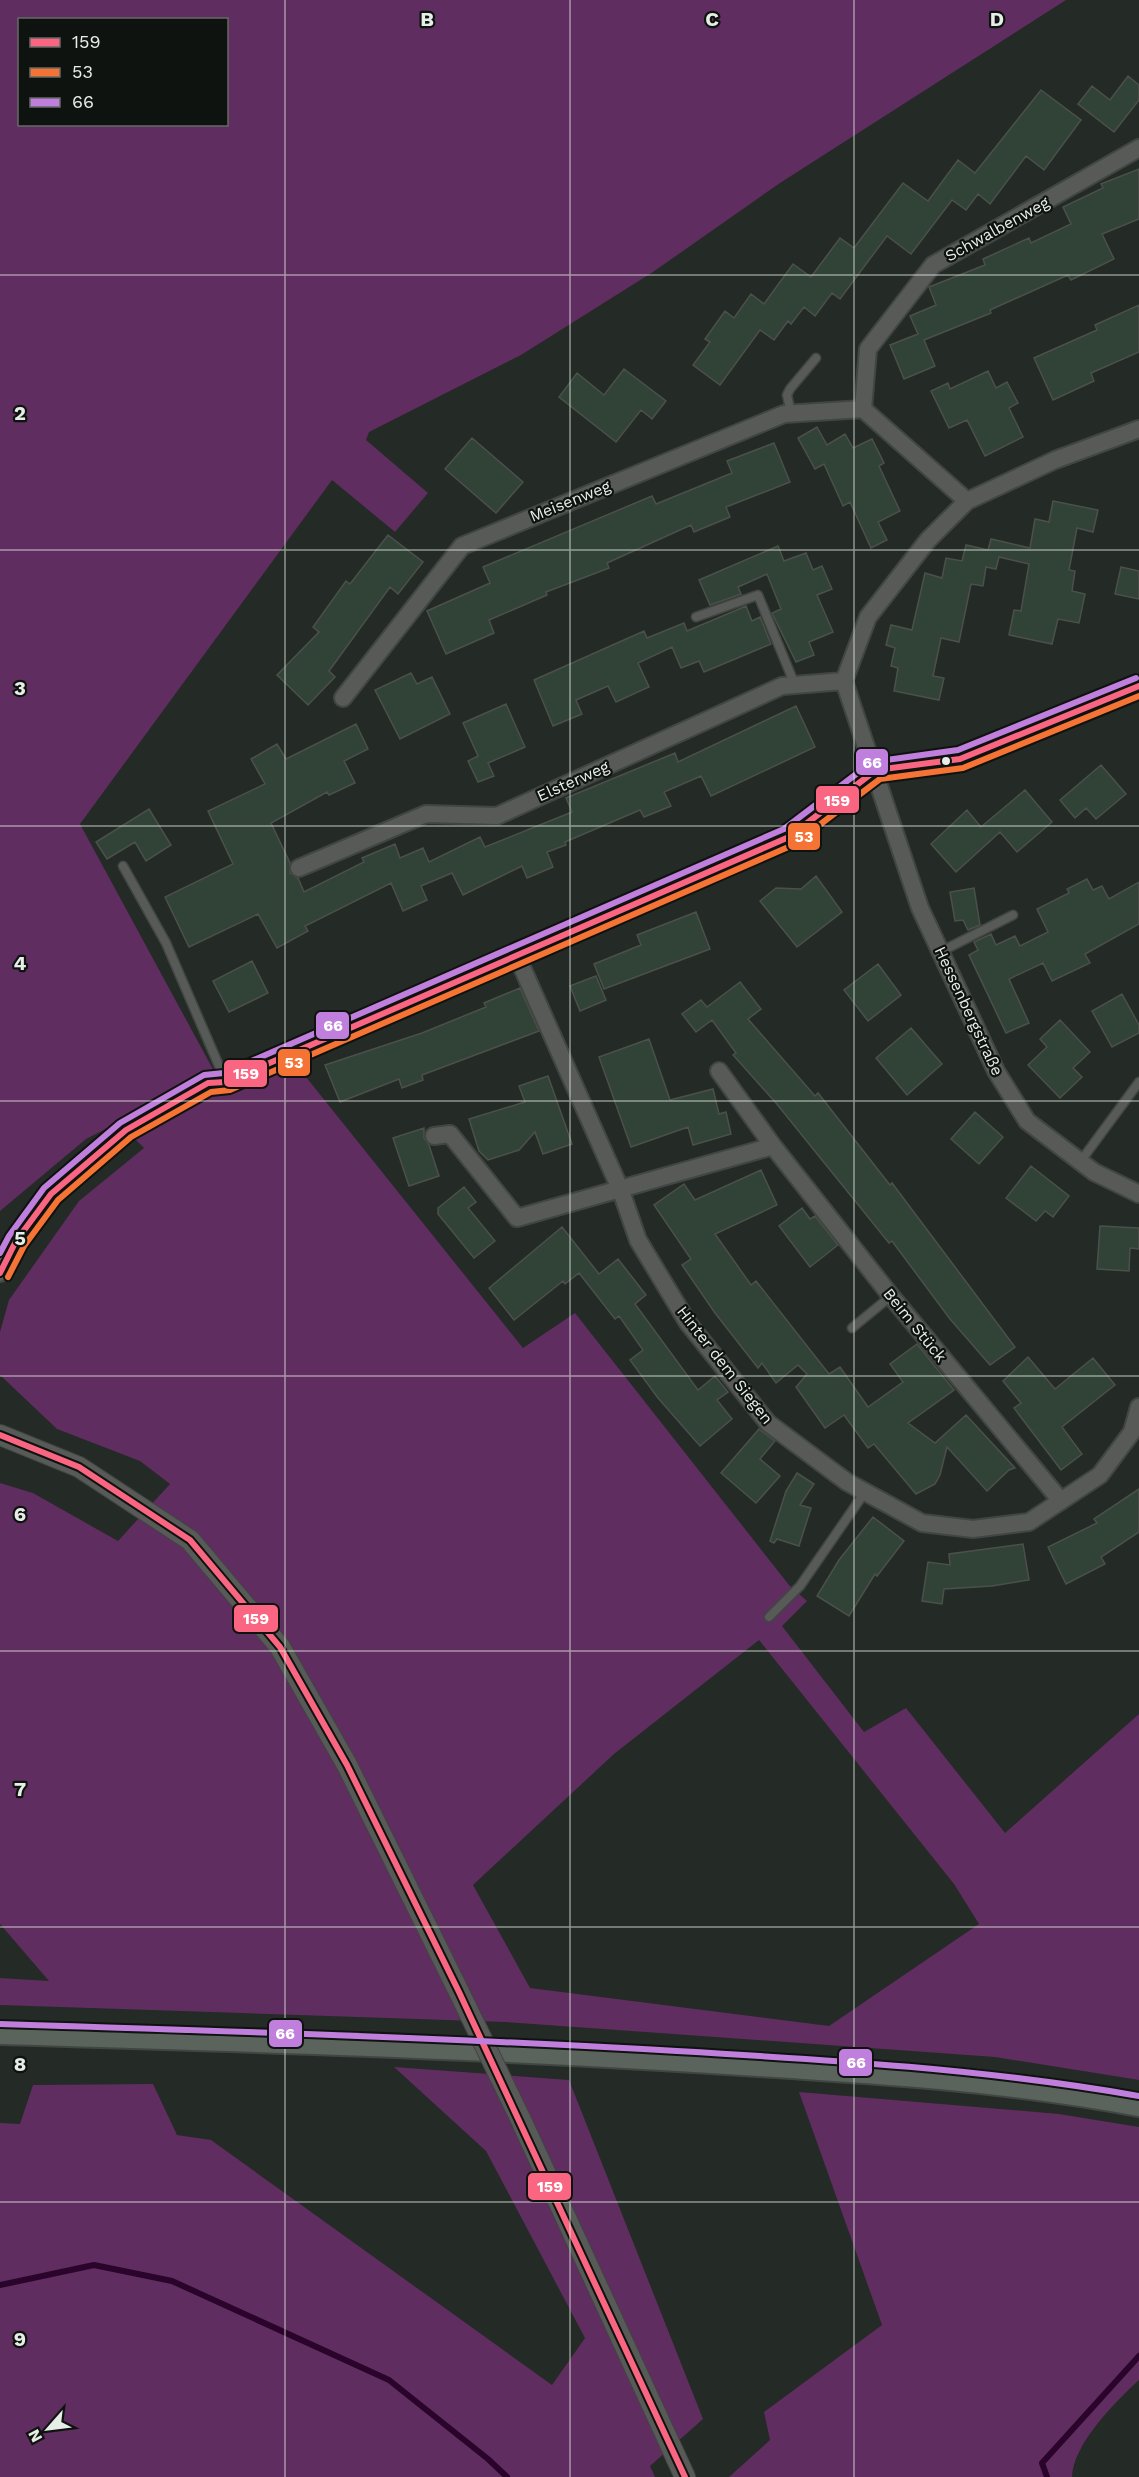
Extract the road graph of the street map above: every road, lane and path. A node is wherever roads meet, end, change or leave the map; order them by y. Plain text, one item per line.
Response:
1 (1139, 148) edge
2 (816, 358) dead end
3 (863, 409) junction
4 (792, 414) junction
5 (1139, 429) edge
6 (967, 501) junction
7 (696, 617) dead end
8 (844, 681) junction
9 (795, 686) junction
10 (1139, 686) edge
11 (343, 698) dead end
12 (876, 770) junction
13 (123, 866) dead end
14 (299, 868) dead end
15 (1014, 915) dead end
16 (940, 952) junction
17 (517, 956) junction
18 (719, 1071) dead end
19 (226, 1082) junction
20 (1139, 1082) edge
21 (434, 1136) dead end
22 (773, 1146) junction
23 (1080, 1162) junction
24 (621, 1191) junction
25 (1139, 1194) edge
26 (0, 1273) edge
27 (891, 1296) junction
28 (852, 1328) dead end
29 (1139, 1407) edge
30 (0, 1435) edge
31 (865, 1492) junction
32 (1060, 1501) junction
33 (769, 1617) dead end
34 (0, 2033) edge
35 (1139, 2105) edge
36 (680, 2475) edge

1 - 3 street, Schwalbenweg
2 - 4 lane
3 - 4 street, Meisenweg
3 - 6 street
4 - 11 street, Meisenweg
5 - 6 street
6 - 8 street
7 - 9 lane
8 - 9 street, Elsterweg
8 - 12 street, Hessenbergstraße
9 - 14 street, Elsterweg
10 - 12 street
12 - 16 street, Hessenbergstraße
12 - 17 street
13 - 19 lane
15 - 16 lane
16 - 23 street, Hessenbergstraße
17 - 19 street
17 - 24 street, Hinter dem Siegen
18 - 22 street, Beim Stück
19 - 26 street
20 - 23 lane
21 - 24 street
22 - 24 street
22 - 27 street, Beim Stück
23 - 25 street, Hessenbergstraße
24 - 31 street, Hinter dem Siegen
27 - 28 lane
27 - 32 street, Beim Stück
29 - 32 street, Hinter dem Siegen
30 - 36 street, bridge
31 - 32 street, Hinter dem Siegen
31 - 33 lane
34 - 35 main road

